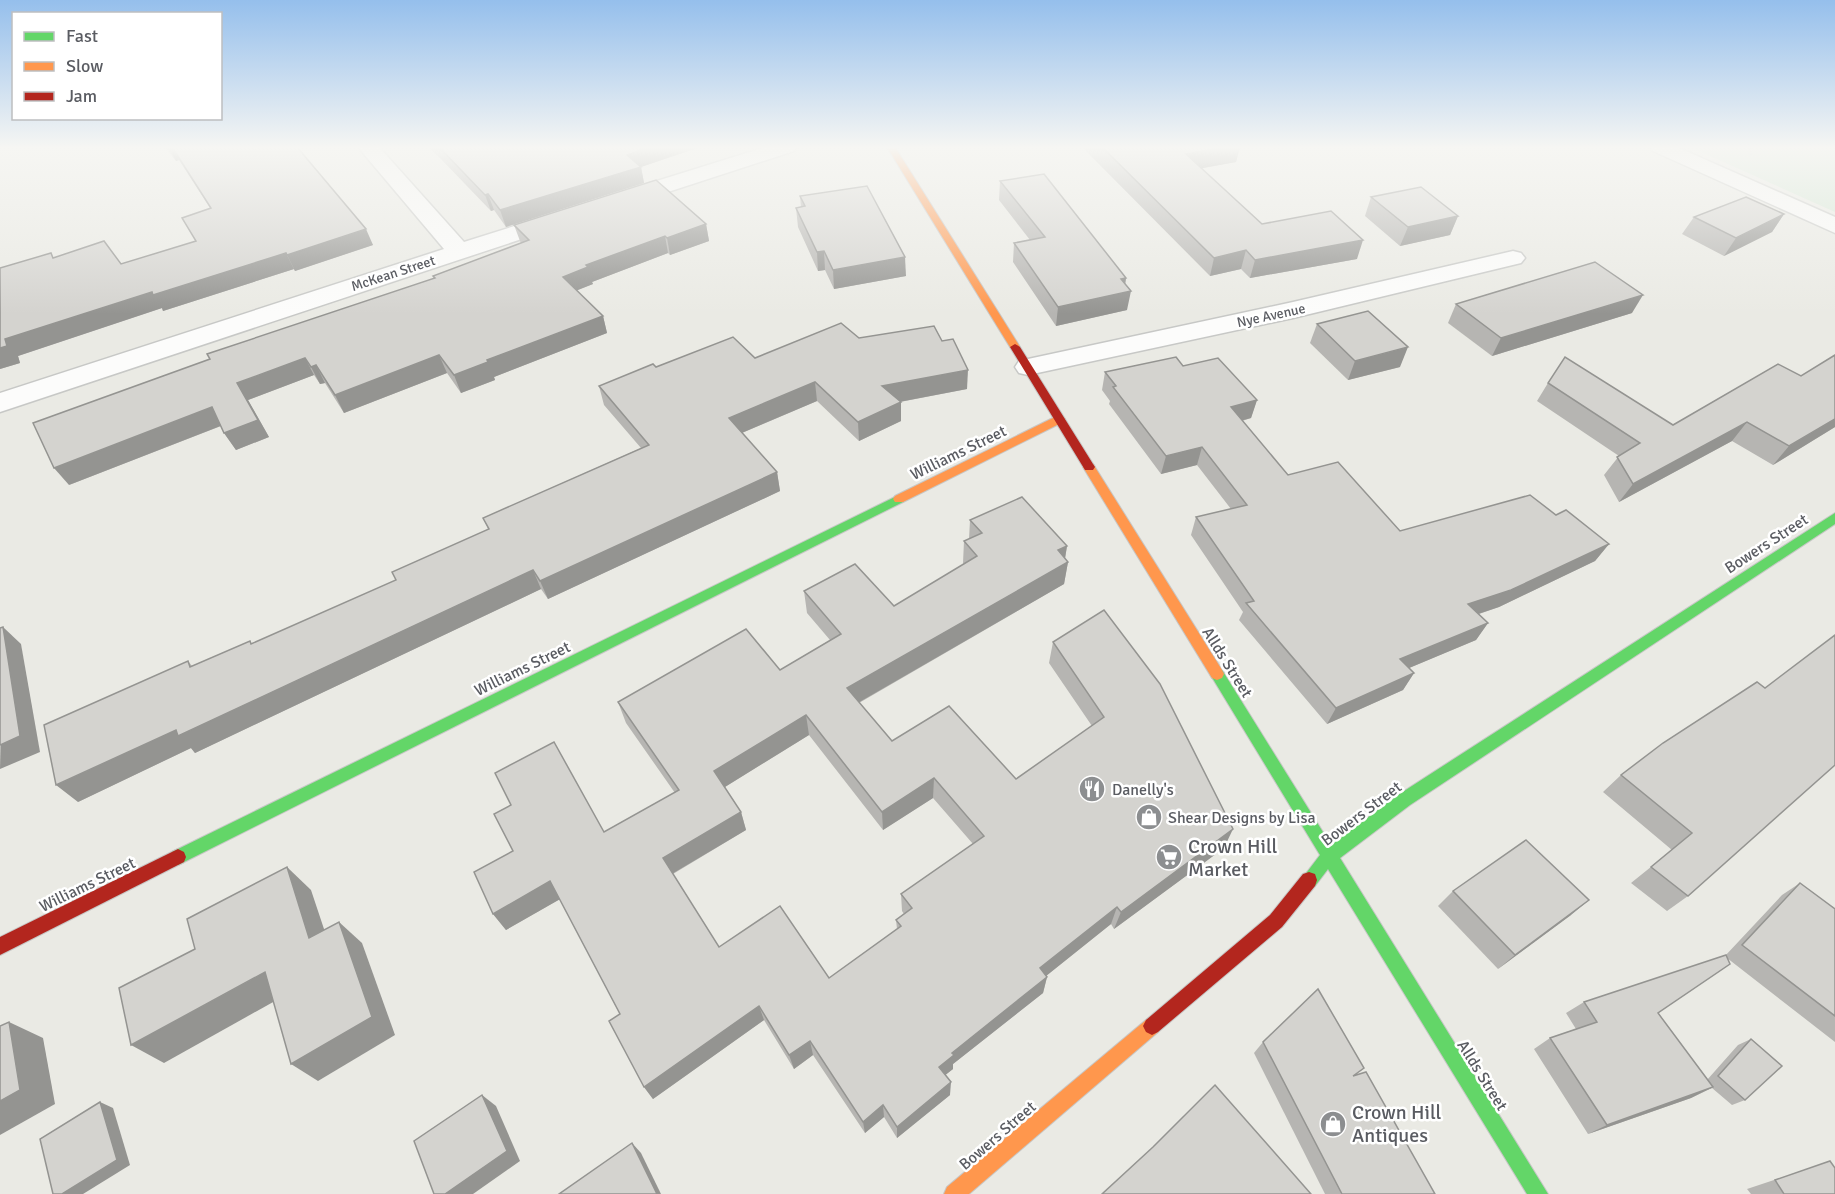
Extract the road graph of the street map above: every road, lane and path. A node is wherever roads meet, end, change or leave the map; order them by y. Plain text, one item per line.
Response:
1 (421, 203) edge
2 (612, 203) edge
3 (926, 203) edge
4 (1783, 203) edge
5 (1835, 226) edge
6 (459, 251) junction
7 (1513, 258) dead end
8 (1028, 367) junction
9 (0, 403) edge
10 (1059, 419) junction
11 (1835, 518) edge
12 (1328, 857) junction
13 (0, 946) edge
14 (954, 1194) edge
15 (1538, 1194) edge

1 - 6 street
2 - 6 street, McKean Street
3 - 8 street, Allds Street
4 - 5 street
6 - 9 street, McKean Street
7 - 8 street, Nye Avenue
8 - 10 street, Allds Street
10 - 12 street, Allds Street
10 - 13 street, Williams Street
11 - 12 street, Bowers Street
12 - 14 street, Bowers Street
12 - 15 street, Allds Street

